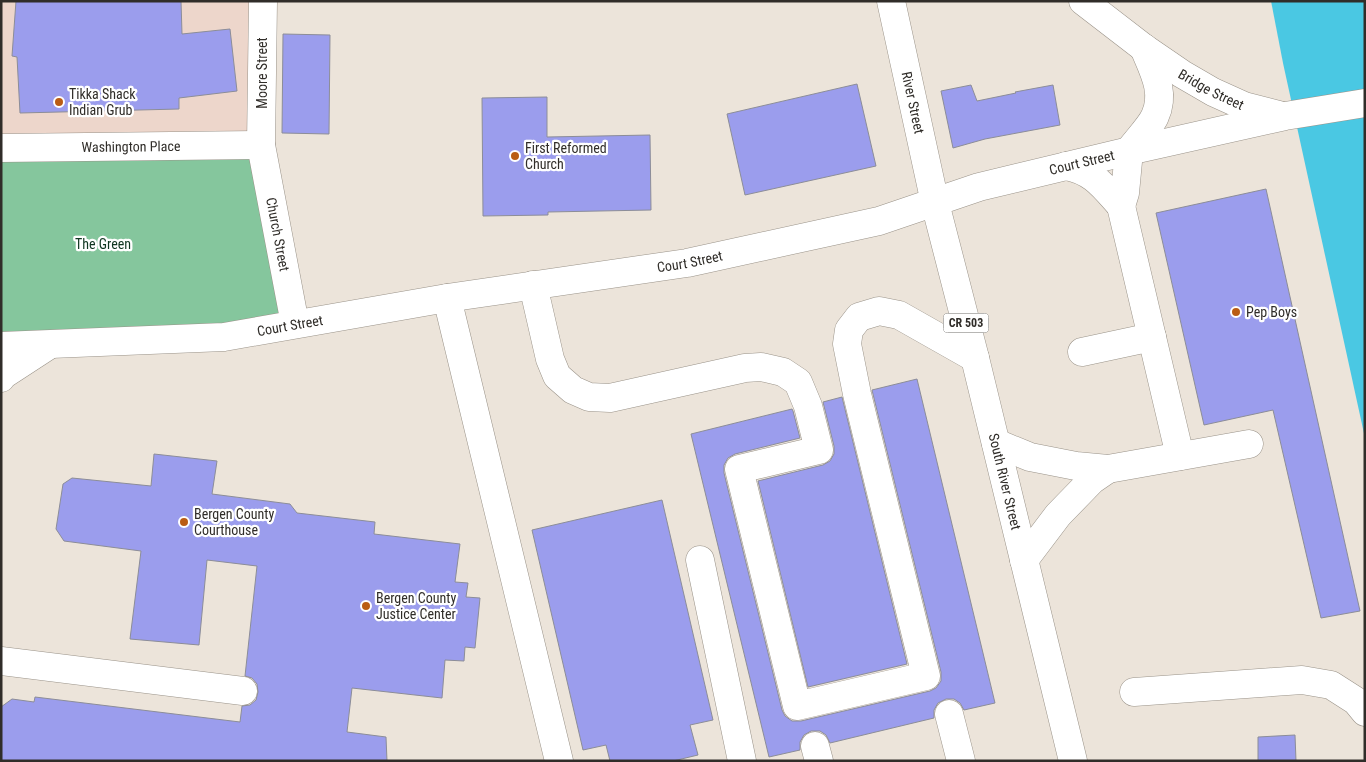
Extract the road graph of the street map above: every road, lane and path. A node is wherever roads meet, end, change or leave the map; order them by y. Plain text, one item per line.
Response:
1 (263, 1) edge
2 (890, 1) edge
3 (1083, 1) edge
4 (1144, 48) junction
5 (1365, 103) edge
6 (1285, 116) junction
7 (261, 145) junction
8 (1, 148) edge
9 (1129, 151) junction
10 (1066, 166) junction
11 (935, 203) junction
12 (1121, 206) junction
13 (533, 284) junction
14 (447, 298) junction
15 (295, 324) junction
16 (1152, 338) junction
17 (51, 344) junction
18 (1, 346) edge
19 (1082, 352) dead end
20 (975, 358) junction
21 (1, 378) edge
22 (996, 443) junction
23 (1249, 444) dead end
24 (1180, 456) junction
25 (1108, 469) junction
26 (700, 560) dead end
27 (1024, 560) junction
28 (1, 661) edge
29 (243, 691) dead end
30 (1134, 692) dead end
31 (1365, 712) edge
32 (948, 714) dead end
33 (559, 761) edge
34 (742, 761) edge
35 (961, 761) edge
36 (1073, 761) edge

1 - 7 main road, Moore Street
2 - 11 main road, River Street / CR 503
3 - 4 main road, Bridge Street
4 - 6 main road, Bridge Street
4 - 9 main road, Bridge Street
5 - 6 main road, Court Street
6 - 9 main road, Court Street
7 - 8 main road, Washington Place
7 - 15 main road, Church Street
9 - 10 main road, Court Street
9 - 12 main road
10 - 11 main road, Court Street
10 - 12 main road
11 - 13 main road, Court Street
11 - 20 main road, South River Street / CR 503
12 - 16 main road
13 - 14 main road, Court Street
13 - 20 main road
14 - 15 main road, Court Street
14 - 33 main road
15 - 17 main road, Court Street
16 - 19 main road
16 - 24 main road
17 - 18 main road, Court Street
17 - 21 main road
20 - 22 main road, South River Street / CR 503
22 - 25 main road
22 - 27 main road, South River Street / CR 503
23 - 24 main road
24 - 25 main road
25 - 27 main road
26 - 34 main road
27 - 36 main road, South River Street / CR 503
28 - 29 main road
30 - 31 main road
32 - 35 main road

